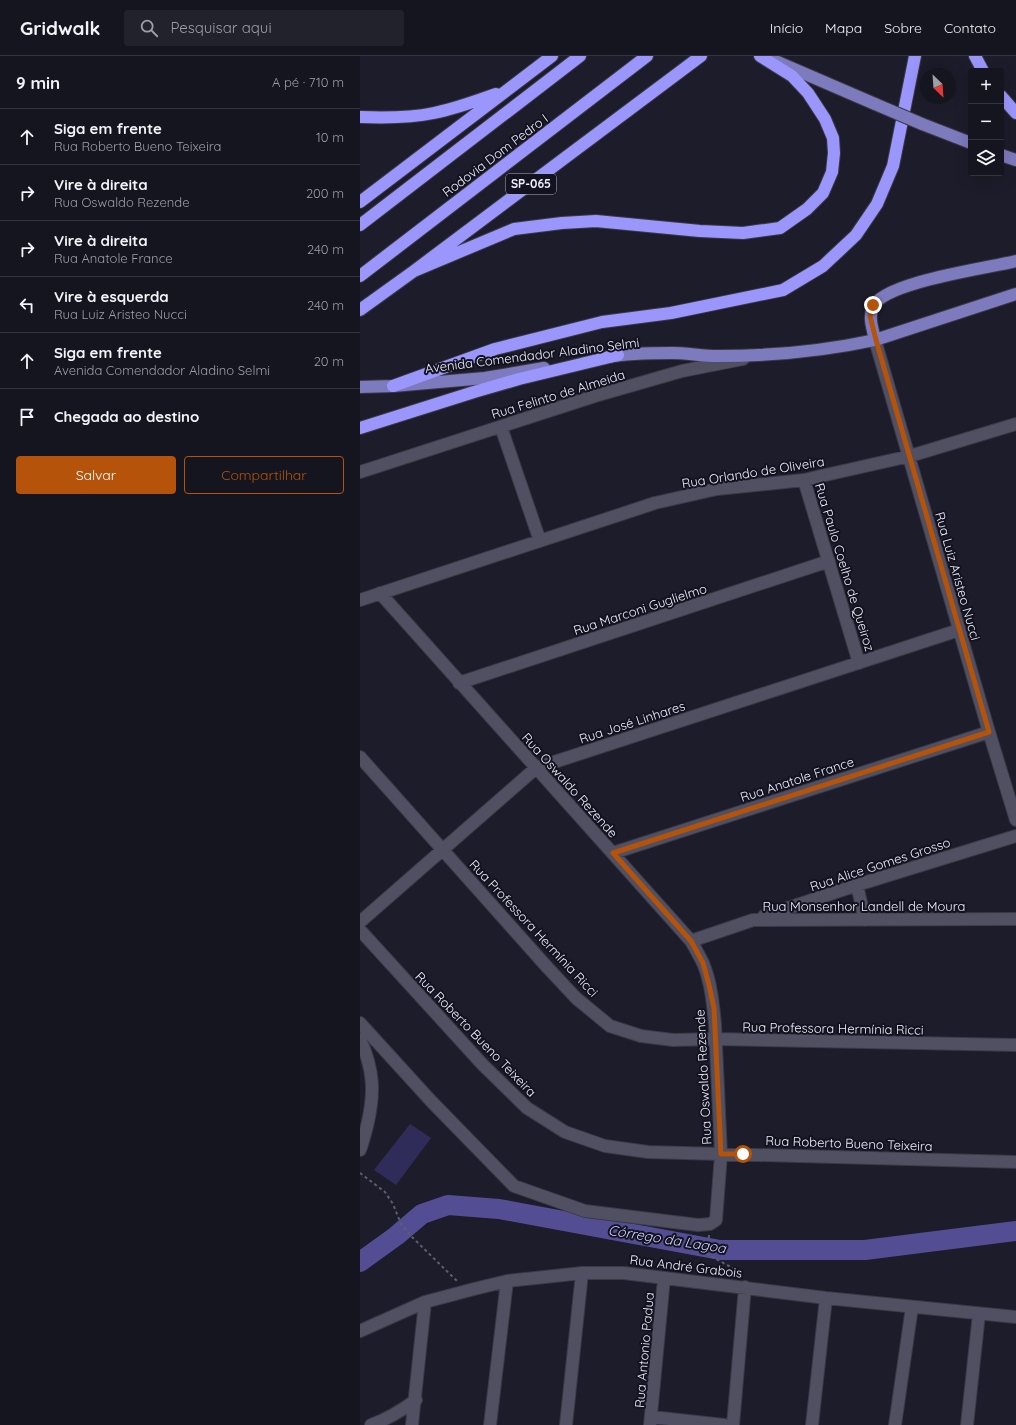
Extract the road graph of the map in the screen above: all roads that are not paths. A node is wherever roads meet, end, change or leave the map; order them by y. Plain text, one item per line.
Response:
1 (552, 56) edge
2 (580, 56) edge
3 (647, 56) edge
4 (701, 56) edge
5 (760, 56) edge
6 (764, 56) edge
7 (915, 56) edge
8 (975, 56) edge
9 (981, 68) edge
10 (507, 91) junction
11 (1004, 99) edge
12 (1016, 113) edge
13 (360, 117) edge
14 (968, 143) edge
15 (1004, 156) edge
16 (1016, 160) edge
17 (360, 202) edge
18 (360, 225) edge
19 (1016, 261) edge
20 (414, 271) junction
21 (360, 276) edge
22 (1016, 294) edge
23 (360, 310) edge
24 (876, 340) junction
25 (768, 354) junction
26 (618, 355) junction
27 (393, 386) junction
28 (360, 387) edge
29 (1016, 424) edge
30 (501, 426) junction
31 (360, 428) edge
32 (910, 456) junction
33 (360, 472) edge
34 (804, 480) junction
35 (540, 541) junction
36 (829, 561) junction
37 (380, 593) junction
38 (360, 600) edge
39 (959, 630) junction
40 (859, 663) junction
41 (459, 683) junction
42 (989, 732) junction
43 (360, 757) edge
44 (536, 768) junction
45 (1016, 820) edge
46 (1016, 836) edge
47 (442, 850) junction
48 (613, 853) junction
49 (857, 885) junction
50 (1016, 919) edge
51 (753, 920) junction
52 (865, 920) junction
53 (360, 922) edge
54 (360, 930) edge
55 (691, 941) junction
56 (360, 1023) edge
57 (360, 1039) edge
58 (715, 1039) junction
59 (1016, 1045) edge
60 (360, 1150) edge
61 (721, 1154) junction
62 (1016, 1162) edge
63 (582, 1273) junction
64 (664, 1278) junction
65 (507, 1281) junction
66 (745, 1287) junction
67 (826, 1298) junction
68 (425, 1302) junction
69 (912, 1307) junction
70 (979, 1314) junction
71 (1016, 1317) edge
72 (360, 1331) edge
73 (416, 1400) junction
74 (651, 1421) edge
75 (371, 1425) edge
76 (412, 1425) edge
77 (490, 1425) edge
78 (566, 1425) edge
79 (724, 1425) edge
80 (733, 1425) edge
81 (812, 1425) edge
82 (895, 1425) edge
83 (967, 1425) edge

1 - 10 highway
2 - 18 highway, Rodovia Dom Pedro I
3 - 21 highway, Rodovia Dom Pedro I / SP-065
4 - 20 highway, SP-065
5 - 20 highway
6 - 14 main road, bridge
7 - 27 highway
8 - 9 highway
10 - 13 highway
10 - 17 highway
11 - 12 highway
15 - 16 main road
19 - 24 main road
20 - 23 highway, SP-065
22 - 24 main road, Avenida Comendador Aladino Selmi
24 - 25 main road, Avenida Comendador Aladino Selmi
24 - 32 street, Rua Luiz Aristeo Nucci
25 - 26 main road, Avenida Comendador Aladino Selmi
25 - 30 street, Rua Felinto de Almeida
26 - 27 main road, Avenida Comendador Aladino Selmi
26 - 31 highway
27 - 28 main road, Avenida Comendador Aladino Selmi
29 - 32 street, Rua Orlando de Oliveira
30 - 33 street, Rua Felinto de Almeida
30 - 35 street
32 - 34 street, Rua Orlando de Oliveira
32 - 39 street, Rua Luiz Aristeo Nucci
34 - 35 street, Rua Orlando de Oliveira
34 - 36 street, Rua Paulo Coelho de Queiroz
35 - 37 street, Rua Orlando de Oliveira
36 - 40 street, Rua Paulo Coelho de Queiroz
36 - 41 street, Rua Marconi Guglielmo
37 - 38 street, Rua Orlando de Oliveira
37 - 41 street, Rua Oswaldo Rezende
39 - 40 street, Rua José Linhares
39 - 42 street, Rua Luiz Aristeo Nucci
40 - 44 street, Rua José Linhares
41 - 44 street, Rua Oswaldo Rezende
42 - 45 street, Rua Luiz Aristeo Nucci
42 - 48 street, Rua Anatole France
43 - 47 street, Rua Professora Hermínia Ricci
44 - 47 street, Rua José Linhares
44 - 48 street, Rua Oswaldo Rezende
46 - 49 street, Rua Alice Gomes Grosso
47 - 53 street, Rua José Linhares
47 - 58 street, Rua Professora Hermínia Ricci
48 - 55 street, Rua Oswaldo Rezende
49 - 51 street, Rua Alice Gomes Grosso
49 - 52 street
50 - 52 street, Rua Monsenhor Landell de Moura
51 - 52 street, Rua Monsenhor Landell de Moura
51 - 55 street, Rua Monsenhor Landell de Moura
54 - 61 street, Rua Roberto Bueno Teixeira
55 - 58 street, Rua Oswaldo Rezende
56 - 61 street, Rua Oswaldo Rezende
57 - 60 street
58 - 59 street, Rua Professora Hermínia Ricci
58 - 61 street, Rua Oswaldo Rezende
61 - 62 street, Rua Roberto Bueno Teixeira
63 - 64 street, Rua André Grabois
63 - 65 street, Rua André Grabois
63 - 78 street
64 - 66 street, Rua André Grabois
64 - 74 street, Rua Antonio Padua
65 - 68 street, Rua André Grabois
65 - 77 street
66 - 67 street, Rua André Grabois
66 - 80 street
67 - 69 street, Rua André Grabois
67 - 81 street
68 - 72 street, Rua André Grabois
68 - 73 street
69 - 70 street, Rua André Grabois
69 - 82 street
70 - 71 street, Rua André Grabois
70 - 83 street
73 - 75 street
73 - 76 street
74 - 79 street

